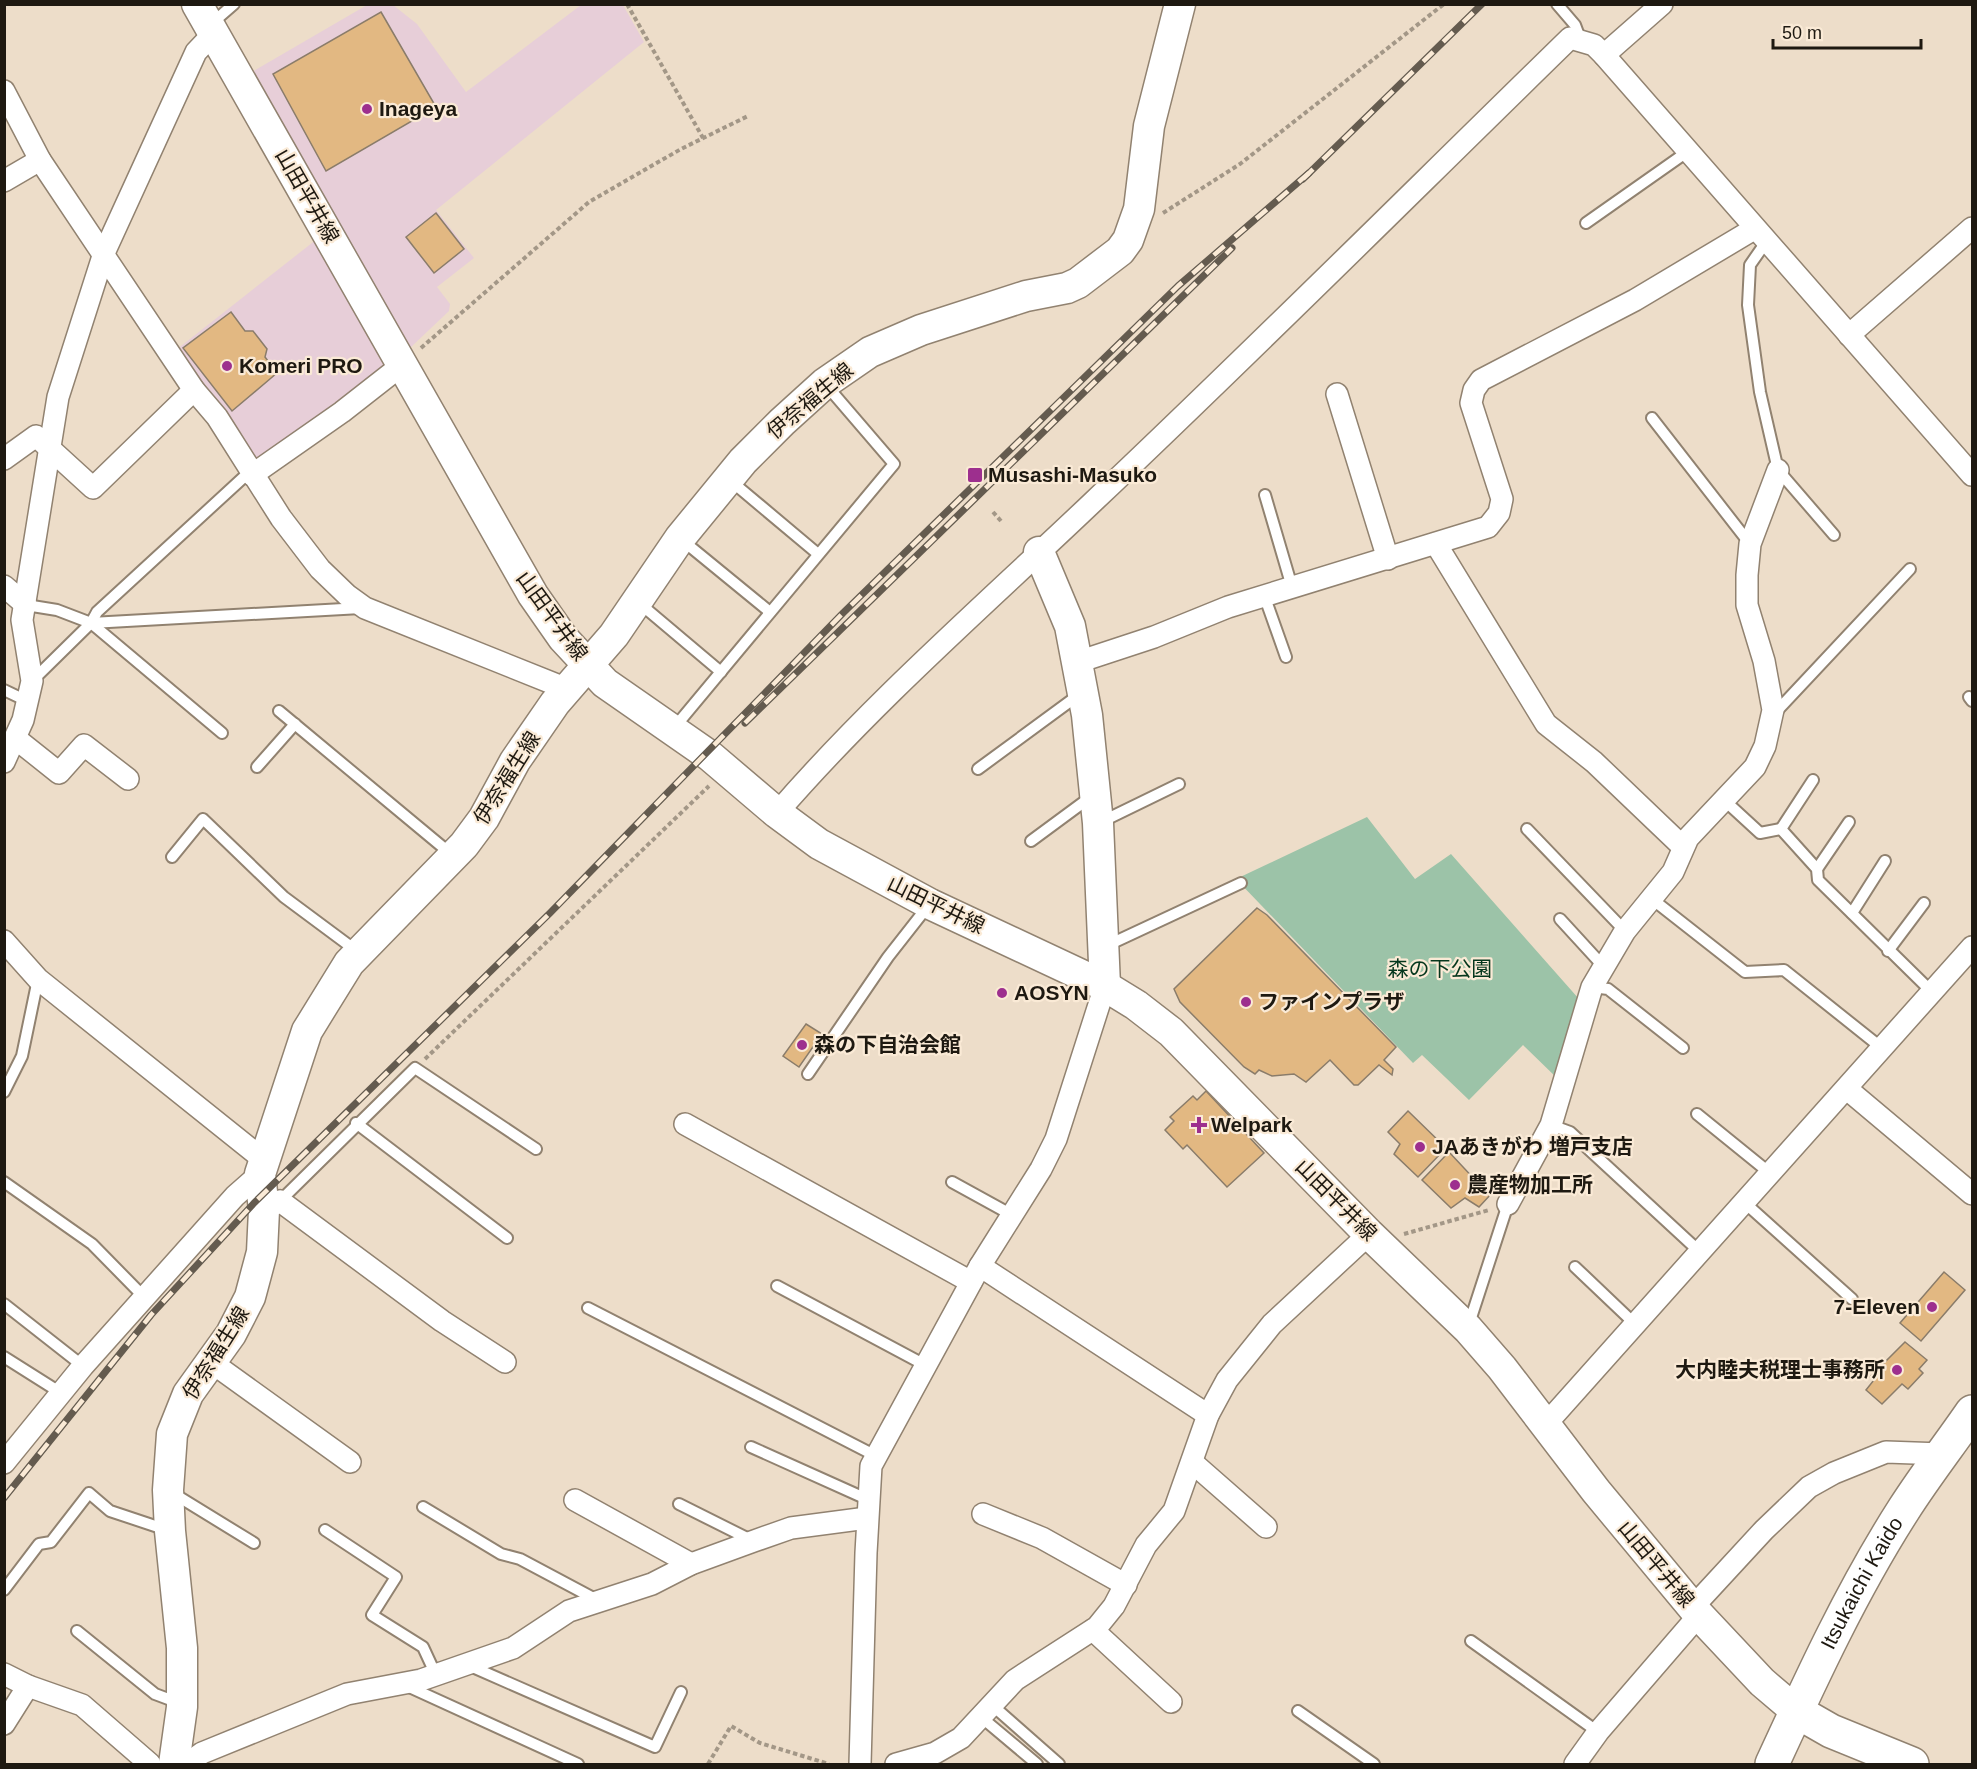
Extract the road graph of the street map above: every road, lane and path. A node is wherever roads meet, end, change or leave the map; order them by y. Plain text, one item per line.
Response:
1 (234, 4) edge
2 (627, 4) edge
3 (1180, 4) edge
4 (1444, 4) edge
5 (1557, 4) edge
6 (1662, 4) edge
7 (207, 16) edge
8 (1581, 41) junction
9 (1604, 55) junction
10 (4, 91) edge
11 (748, 116) dead end
12 (703, 138) junction
13 (1687, 152) junction
14 (40, 160) junction
15 (4, 181) edge
16 (1186, 200) dead end
17 (1586, 223) dead end
18 (1972, 228) edge
19 (1760, 235) junction
20 (104, 254) junction
21 (1849, 335) junction
22 (402, 364) junction
23 (825, 383) junction
24 (194, 390) junction
25 (1337, 394) dead end
26 (1652, 418) dead end
27 (49, 447) junction
28 (4, 459) edge
29 (1778, 470) junction
30 (252, 475) junction
31 (1972, 476) edge
32 (728, 479) junction
33 (1265, 495) dead end
34 (993, 512) dead end
35 (1000, 520) dead end
36 (1834, 535) dead end
37 (680, 538) junction
38 (1436, 544) junction
39 (1750, 544) junction
40 (1040, 552) junction
41 (818, 554) junction
42 (1388, 559) junction
43 (1910, 569) dead end
44 (4, 586) edge
45 (1292, 587) junction
46 (1264, 595) junction
47 (637, 601) junction
48 (26, 605) junction
49 (365, 608) junction
50 (770, 612) junction
51 (92, 623) junction
52 (1286, 657) dead end
53 (1078, 662) junction
54 (587, 665) junction
55 (721, 672) junction
56 (567, 689) junction
57 (4, 690) edge
58 (29, 691) junction
59 (1083, 693) junction
60 (279, 711) dead end
61 (1772, 717) junction
62 (295, 724) junction
63 (672, 730) junction
64 (222, 733) dead end
65 (15, 738) junction
66 (4, 762) edge
67 (257, 767) dead end
68 (978, 769) dead end
69 (725, 770) junction
70 (128, 778) dead end
71 (1813, 780) dead end
72 (1179, 784) dead end
73 (1095, 794) junction
74 (1723, 799) junction
75 (777, 813) junction
76 (1849, 822) dead end
77 (1098, 823) junction
78 (1527, 829) dead end
79 (1781, 829) junction
80 (1031, 841) dead end
81 (1683, 847) junction
82 (454, 856) junction
83 (172, 857) dead end
84 (1885, 861) dead end
85 (1817, 869) junction
86 (1240, 883) dead end
87 (1652, 899) junction
88 (1924, 903) dead end
89 (930, 904) junction
90 (1852, 914) junction
91 (1560, 919) dead end
92 (1625, 931) junction
93 (4, 941) edge
94 (1106, 946) junction
95 (1972, 947) edge
96 (1888, 951) junction
97 (359, 952) junction
98 (1604, 967) junction
99 (38, 979) junction
100 (1105, 986) junction
101 (1592, 987) junction
102 (1933, 993) junction
103 (1683, 1048) dead end
104 (1883, 1049) junction
105 (416, 1068) junction
106 (808, 1074) dead end
107 (1847, 1089) junction
108 (4, 1092) edge
109 (1697, 1114) dead end
110 (356, 1124) junction
111 (685, 1124) dead end
112 (1551, 1125) junction
113 (536, 1149) dead end
114 (262, 1167) junction
115 (1771, 1174) junction
116 (952, 1182) dead end
117 (6, 1186) edge
118 (1972, 1194) edge
119 (1745, 1203) junction
120 (1508, 1204) junction
121 (272, 1205) junction
122 (1011, 1215) junction
123 (507, 1238) dead end
124 (1373, 1238) junction
125 (1701, 1253) junction
126 (1575, 1267) dead end
127 (975, 1274) junction
128 (777, 1286) dead end
129 (144, 1297) junction
130 (1852, 1299) dead end
131 (4, 1304) edge
132 (588, 1308) dead end
133 (1636, 1325) junction
134 (1468, 1329) junction
135 (4, 1357) edge
136 (211, 1362) junction
137 (505, 1362) dead end
138 (926, 1365) junction
139 (83, 1366) junction
140 (61, 1393) junction
141 (1972, 1412) edge
142 (1208, 1415) junction
143 (1546, 1424) junction
144 (751, 1447) dead end
145 (1942, 1454) junction
146 (876, 1456) junction
147 (4, 1462) edge
148 (350, 1462) dead end
149 (1193, 1463) junction
150 (168, 1490) junction
151 (575, 1500) dead end
152 (679, 1504) dead end
153 (423, 1507) dead end
154 (868, 1509) junction
155 (983, 1514) dead end
156 (1266, 1527) dead end
157 (325, 1530) dead end
158 (170, 1531) junction
159 (754, 1541) junction
160 (254, 1543) dead end
161 (691, 1564) junction
162 (1126, 1585) junction
163 (4, 1590) edge
164 (597, 1600) junction
165 (1696, 1612) junction
166 (1093, 1630) junction
167 (77, 1631) dead end
168 (1471, 1641) dead end
169 (467, 1664) junction
170 (435, 1673) junction
171 (4, 1674) edge
172 (401, 1683) junction
173 (28, 1686) junction
174 (681, 1692) dead end
175 (1171, 1702) dead end
176 (182, 1705) junction
177 (987, 1711) junction
178 (1298, 1711) dead end
179 (1796, 1711) junction
180 (4, 1724) edge
181 (1598, 1732) junction
182 (150, 1764) edge
183 (174, 1764) edge
184 (187, 1764) edge
185 (578, 1764) edge
186 (708, 1764) edge
187 (828, 1764) edge
188 (860, 1764) edge
189 (896, 1764) edge
190 (1036, 1764) edge
191 (1059, 1764) edge
192 (1374, 1764) edge
193 (1575, 1764) edge
194 (1772, 1764) edge
195 (1912, 1764) edge

1 - 7 lane
2 - 12 path
3 - 23 main road, 伊奈福生線
4 - 16 path
5 - 8 lane
6 - 9 street
7 - 20 street
7 - 22 main road, 山田平井線
8 - 9 street
8 - 40 street
9 - 13 street
10 - 14 street
11 - 12 path
12 - 22 path
13 - 17 lane
13 - 19 street
14 - 15 street
14 - 20 street
18 - 21 street
19 - 21 street
19 - 29 lane
19 - 38 street
20 - 24 street
20 - 27 street
21 - 31 street
22 - 30 street
22 - 54 main road, 山田平井線
23 - 32 main road, 伊奈福生線
23 - 41 lane
24 - 27 street
24 - 30 street
25 - 42 street
26 - 39 lane
27 - 28 street
27 - 48 street
29 - 36 lane
29 - 39 street
30 - 49 street
30 - 51 lane
32 - 37 main road, 伊奈福生線
32 - 41 lane
33 - 45 lane
34 - 35 path
37 - 47 main road, 伊奈福生線
37 - 50 lane
38 - 42 street
38 - 81 street
39 - 61 street
40 - 53 main road
40 - 75 street
41 - 50 lane
42 - 45 street
43 - 61 lane
44 - 48 street
45 - 46 street
46 - 52 lane
46 - 53 street
47 - 54 main road, 伊奈福生線
47 - 55 lane
48 - 51 lane
48 - 58 street
49 - 51 lane
49 - 56 street
50 - 55 lane
51 - 58 lane
51 - 64 lane
53 - 59 main road
54 - 56 main road, 伊奈福生線
54 - 63 main road, 山田平井線
55 - 63 lane
56 - 82 main road, 伊奈福生線
57 - 58 lane
58 - 65 street
59 - 68 lane
59 - 73 main road
60 - 62 lane
61 - 74 street
62 - 67 lane
62 - 82 lane
63 - 69 main road, 山田平井線
65 - 66 street
65 - 70 street
69 - 75 main road, 山田平井線
69 - 105 path
71 - 79 lane
72 - 77 lane
73 - 77 main road
73 - 80 lane
74 - 79 lane
74 - 81 street
75 - 89 main road, 山田平井線
76 - 85 lane
77 - 94 main road
78 - 92 lane
79 - 85 lane
81 - 87 street
82 - 97 main road, 伊奈福生線
83 - 97 lane
84 - 90 lane
85 - 90 lane
86 - 94 lane
87 - 92 street
87 - 104 lane
88 - 96 lane
89 - 100 main road, 山田平井線
89 - 106 lane
90 - 96 lane
91 - 98 lane
92 - 98 street
93 - 99 street
94 - 100 main road
95 - 102 street
96 - 102 lane
97 - 114 main road, 伊奈福生線
98 - 101 street
99 - 108 lane
99 - 114 street
100 - 122 street
100 - 124 main road, 山田平井線
101 - 103 lane
101 - 112 street
102 - 104 street
104 - 107 street
105 - 110 lane
105 - 113 lane
107 - 115 street
107 - 118 street
109 - 115 lane
110 - 121 lane
110 - 123 lane
111 - 127 street
112 - 120 street
112 - 125 lane
114 - 121 main road, 伊奈福生線
114 - 129 street
115 - 119 street
116 - 122 lane
117 - 129 lane
119 - 125 street
119 - 130 lane
120 - 124 path
120 - 134 lane
121 - 136 main road, 伊奈福生線
121 - 137 street
122 - 127 street
124 - 134 main road, 山田平井線
124 - 142 street
125 - 133 street
126 - 133 lane
127 - 138 street
127 - 142 street
128 - 138 lane
129 - 139 street
131 - 139 lane
132 - 146 lane
133 - 143 street
134 - 143 main road, 山田平井線
135 - 140 lane
136 - 148 street
136 - 150 main road, 伊奈福生線
138 - 146 street
139 - 140 street
140 - 147 street
141 - 145 main road, Itsukaichi Kaido
142 - 149 street
143 - 165 main road, 山田平井線
144 - 154 lane
145 - 165 street
145 - 179 main road, Itsukaichi Kaido
146 - 154 street
149 - 156 street
149 - 162 street
150 - 158 main road, 伊奈福生線
150 - 160 lane
151 - 161 street
152 - 159 lane
153 - 164 lane
154 - 159 street
154 - 188 street
155 - 162 street
157 - 170 lane
158 - 163 lane
158 - 176 main road, 伊奈福生線
159 - 161 street
161 - 164 street
162 - 166 street
164 - 169 street
165 - 179 main road, 山田平井線
165 - 181 street
166 - 175 street
166 - 177 street
167 - 176 lane
168 - 181 lane
169 - 170 street
169 - 174 lane
170 - 172 street
171 - 173 street
172 - 184 street
172 - 185 lane
173 - 180 street
173 - 182 street
176 - 183 main road, 伊奈福生線
177 - 189 street
177 - 190 lane
177 - 191 lane
178 - 192 lane
179 - 194 main road, Itsukaichi Kaido
179 - 195 main road
181 - 193 street
186 - 187 path

